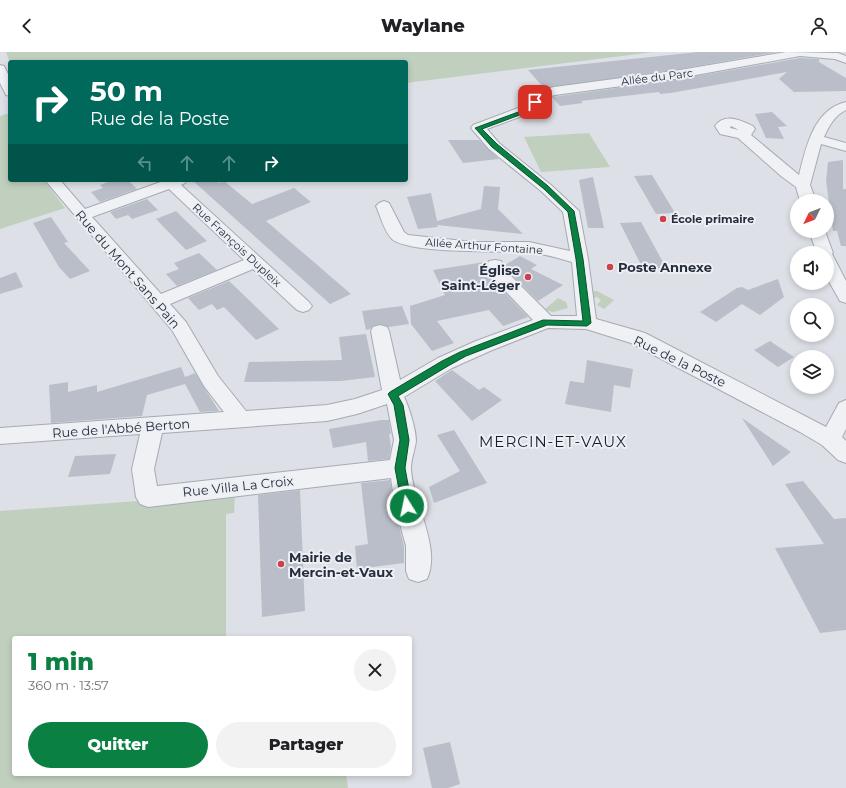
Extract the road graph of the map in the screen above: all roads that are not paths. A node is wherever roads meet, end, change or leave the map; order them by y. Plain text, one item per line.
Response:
1 (846, 60) edge
2 (0, 69) edge
3 (8, 87) edge
4 (845, 103) edge
5 (742, 135) dead end
6 (817, 139) junction
7 (846, 147) edge
8 (54, 182) edge
9 (176, 182) edge
10 (803, 185) junction
11 (806, 194) edge
12 (384, 206) dead end
13 (82, 215) junction
14 (580, 259) junction
15 (255, 262) junction
16 (495, 264) dead end
17 (834, 275) edge
18 (846, 297) edge
19 (158, 302) junction
20 (303, 306) dead end
21 (546, 322) junction
22 (587, 323) junction
23 (380, 331) dead end
24 (393, 394) junction
25 (846, 408) edge
26 (241, 420) junction
27 (153, 426) junction
28 (0, 436) edge
29 (830, 439) junction
30 (846, 454) edge
31 (400, 468) junction
32 (418, 570) dead end

1 - 14 street, Allée du Parc
2 - 3 street
4 - 6 street
5 - 10 street
6 - 7 street
6 - 10 street
8 - 13 street, Rue du Mont Sans Pain
9 - 13 street
9 - 15 street, Rue François Dupleix
10 - 11 street
12 - 14 street, Allée Arthur Fontaine
13 - 19 street, Rue du Mont Sans Pain
14 - 22 street
15 - 19 street
15 - 20 street, Rue François Dupleix
16 - 21 street
17 - 18 street
19 - 26 street, Rue du Mont Sans Pain
21 - 22 street, Rue de la Poste
21 - 24 street, Rue de la Poste
22 - 29 street, Rue de la Poste
23 - 24 street
24 - 26 street, Rue de la Poste
24 - 31 street
25 - 29 street
26 - 27 street, Rue de l'Abbé Berton
27 - 28 street, Rue de l'Abbé Berton
27 - 31 street, Rue Villa La Croix
29 - 30 street, Rue de la Poste
31 - 32 street

